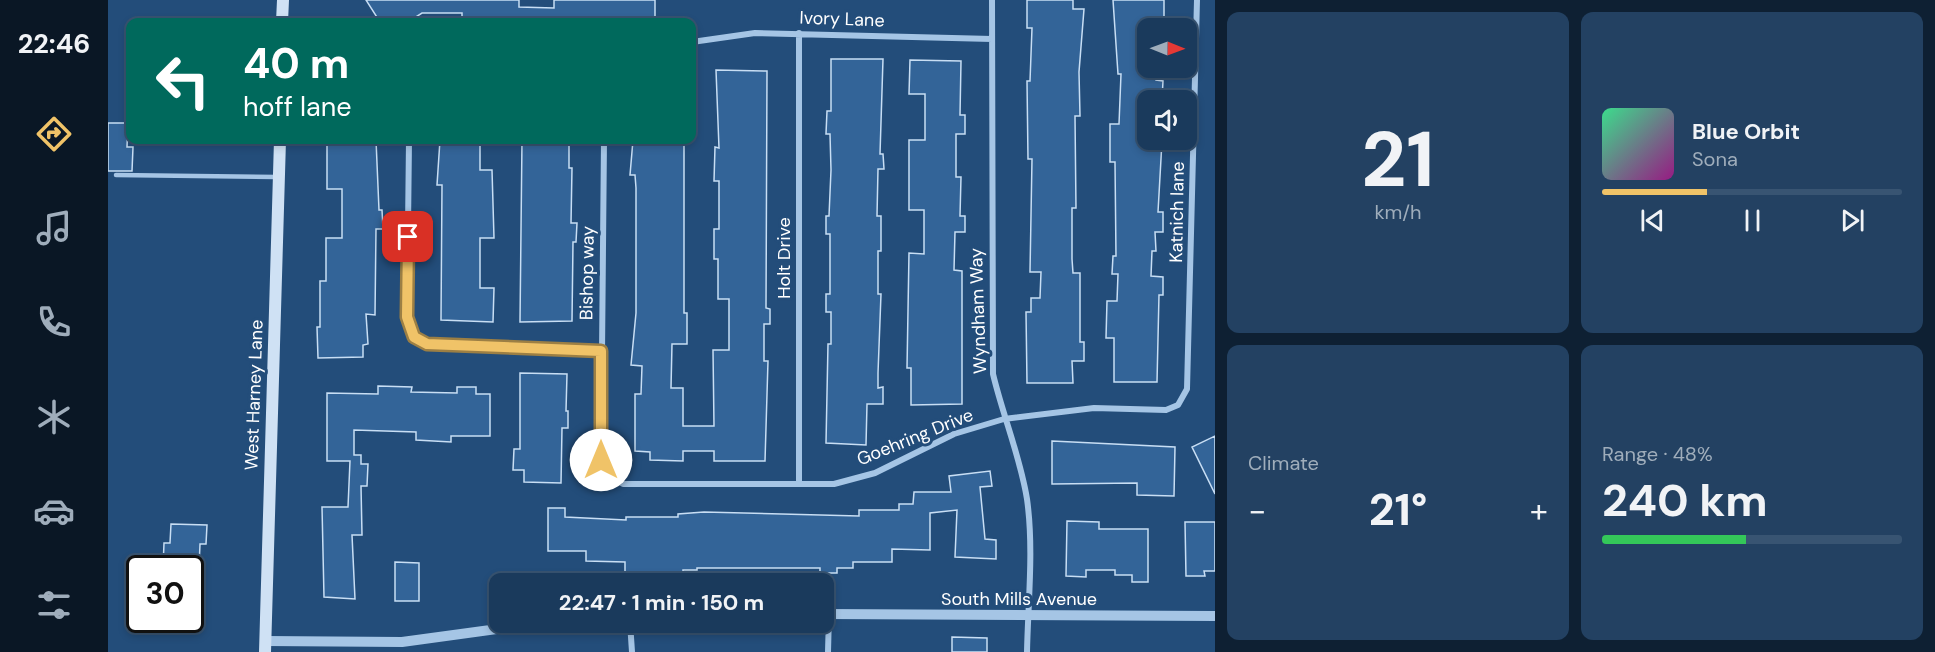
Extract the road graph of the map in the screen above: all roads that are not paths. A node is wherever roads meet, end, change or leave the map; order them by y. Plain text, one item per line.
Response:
1 (283, 0) edge
2 (992, 0) edge
3 (1197, 0) edge
4 (282, 18) edge
5 (799, 33) junction
6 (992, 39) junction
7 (696, 41) edge
8 (280, 144) edge
9 (409, 144) edge
10 (604, 144) edge
11 (116, 175) dead end
12 (280, 177) junction
13 (601, 351) junction
14 (1187, 389) joint
15 (1004, 419) junction
16 (609, 476) joint
17 (798, 484) junction
18 (834, 614) edge
19 (1215, 616) edge
20 (1028, 617) junction
21 (489, 630) edge
22 (631, 633) edge
23 (827, 633) edge
24 (265, 646) edge
25 (632, 652) edge
26 (828, 652) edge
27 (1028, 652) edge

1 - 4 main road
2 - 6 street, Wyndham Way
3 - 14 street, Katnich lane
5 - 6 street, Ivory Lane
5 - 7 street, Ivory Lane
5 - 17 street, Holt Drive
6 - 15 street, Wyndham Way
8 - 12 main road, West Harney Lane
9 - 13 street
10 - 13 street, Bishop way
11 - 12 lane
12 - 24 main road, West Harney Lane
13 - 16 street, Bishop way
14 - 15 street, Goehring Drive
15 - 17 street, Goehring Drive
15 - 20 street, Wyndham Way
16 - 17 street, Goehring Drive
18 - 20 street, South Mills Avenue
19 - 20 street, South Mills Avenue
20 - 27 street, Wyndham Way
21 - 24 street
22 - 25 street
23 - 26 street

